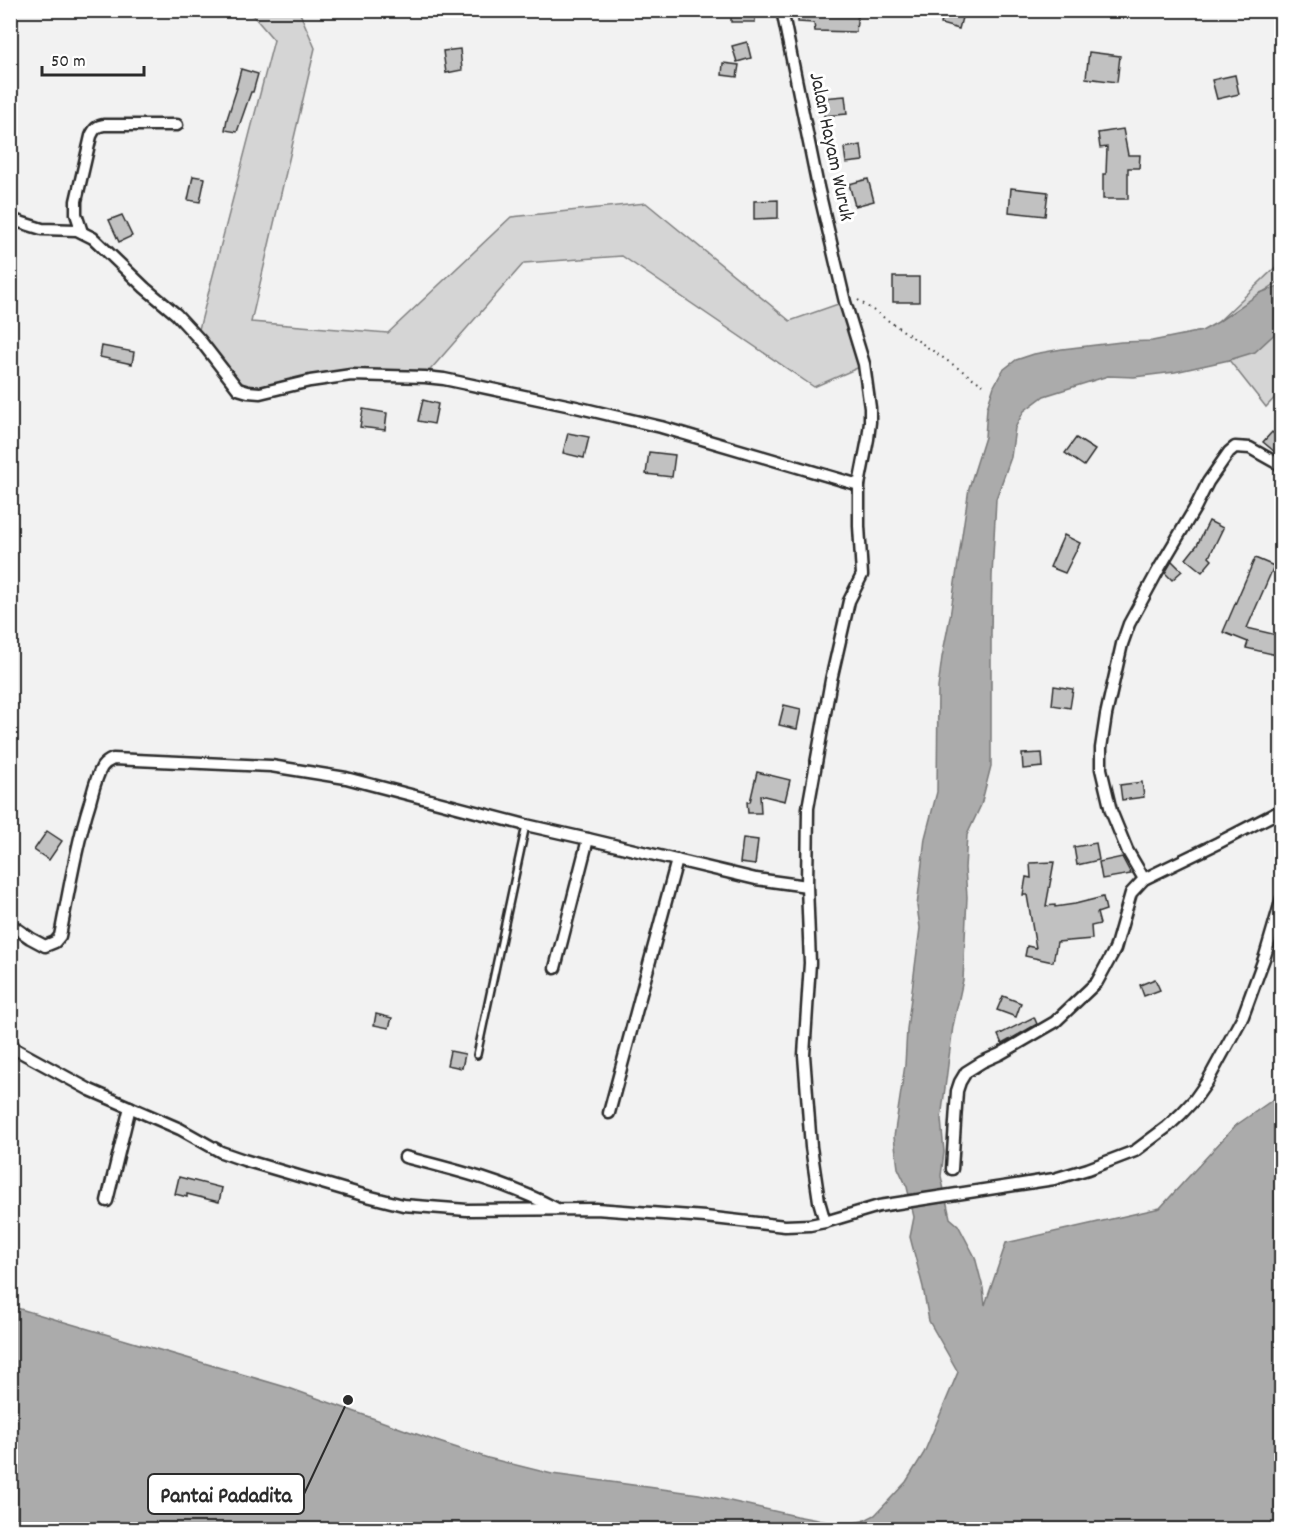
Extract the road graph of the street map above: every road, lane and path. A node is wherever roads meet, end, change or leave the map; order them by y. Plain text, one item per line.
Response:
1 (782, 10) edge
2 (177, 125) dead end
3 (10, 219) edge
4 (82, 232) junction
5 (843, 290) junction
6 (983, 385) dead end
7 (1281, 466) edge
8 (859, 485) junction
9 (1281, 810) edge
10 (526, 825) junction
11 (588, 838) junction
12 (677, 860) junction
13 (1144, 879) junction
14 (807, 886) junction
15 (1281, 897) edge
16 (10, 924) edge
17 (555, 968) dead end
18 (10, 1041) edge
19 (477, 1055) dead end
20 (130, 1107) junction
21 (609, 1113) dead end
22 (405, 1157) dead end
23 (952, 1169) dead end
24 (107, 1201) dead end
25 (558, 1209) junction
26 (825, 1222) junction

1 - 5 street, Jalan Hayam Wuruk
2 - 4 street
3 - 4 street
4 - 8 street
5 - 6 path
5 - 8 street, Jalan Hayam Wuruk
7 - 13 street
8 - 14 street, Jalan Hayam Wuruk
9 - 13 street
10 - 11 street
10 - 16 street
10 - 19 lane
11 - 12 street
11 - 17 street
12 - 14 street
12 - 21 street
13 - 23 street
14 - 26 street, Jalan Hayam Wuruk
15 - 26 street
18 - 20 street
20 - 24 street
20 - 25 street
22 - 25 street
25 - 26 street

